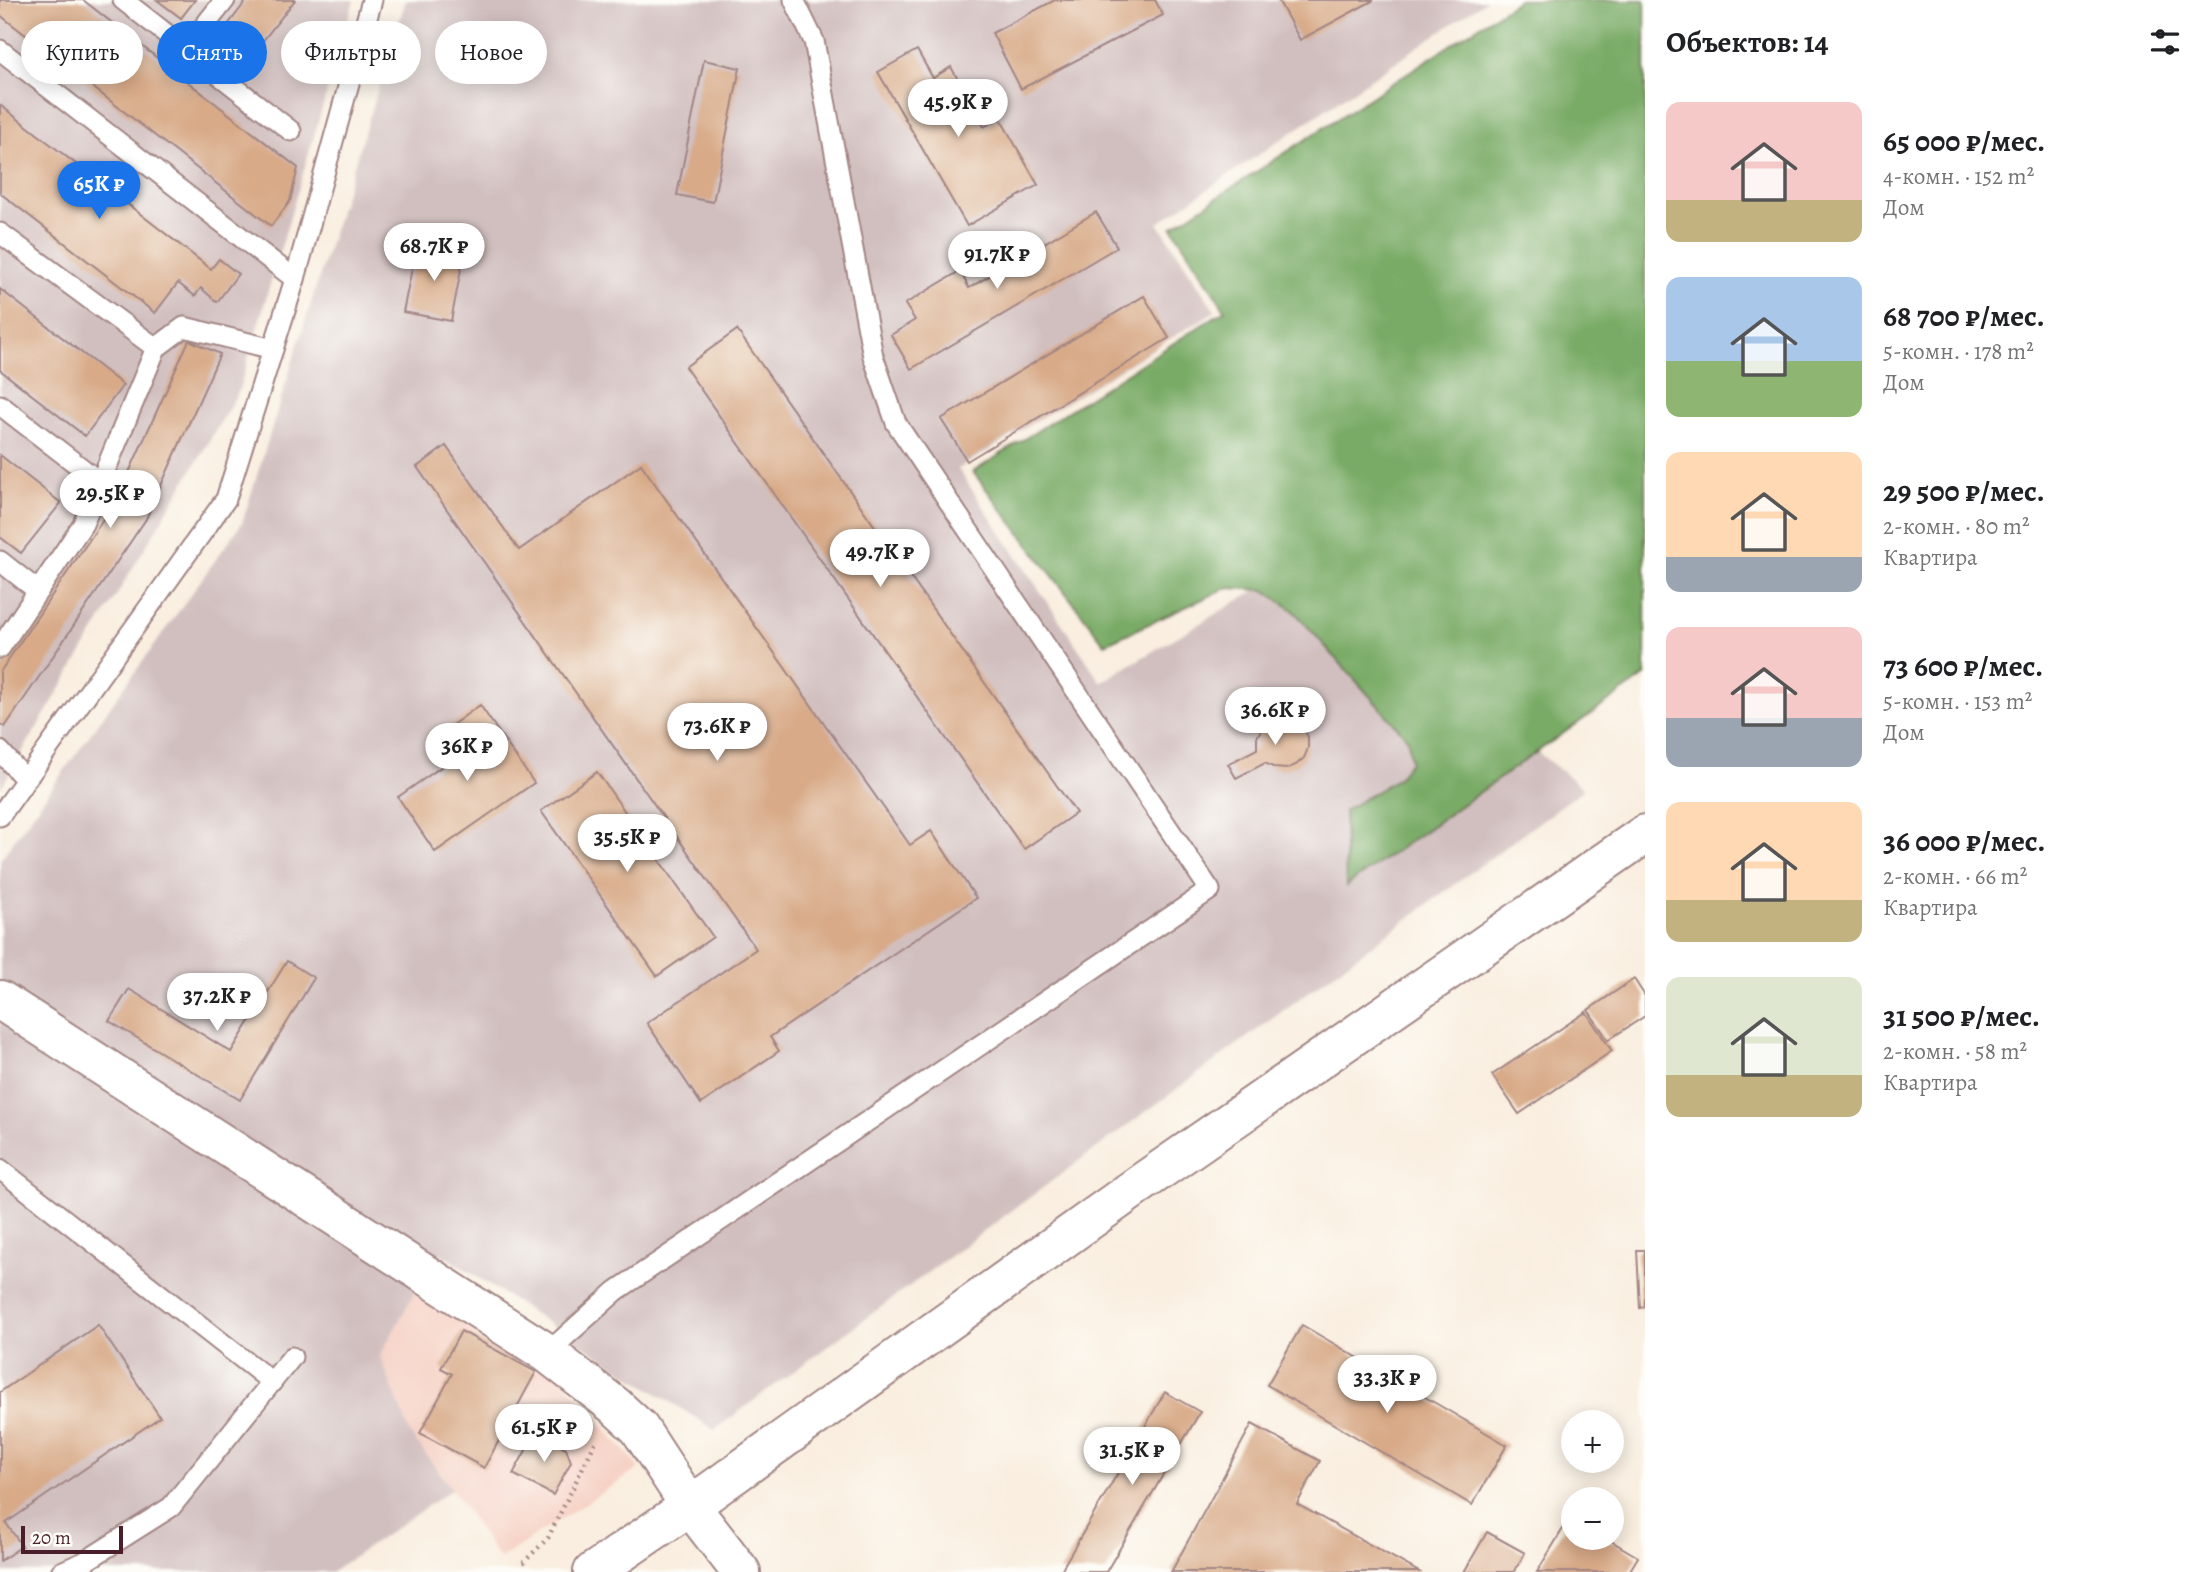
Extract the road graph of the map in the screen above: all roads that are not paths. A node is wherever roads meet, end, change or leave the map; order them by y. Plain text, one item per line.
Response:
1 (122, 0) edge
2 (225, 0) edge
3 (372, 0) edge
4 (794, 0) edge
5 (208, 21) edge
6 (157, 27) edge
7 (0, 50) edge
8 (231, 84) edge
9 (291, 131) dead end
10 (0, 233) edge
11 (296, 278) junction
12 (156, 348) junction
13 (273, 349) junction
14 (0, 405) edge
15 (101, 483) junction
16 (0, 561) edge
17 (38, 591) junction
18 (0, 648) edge
19 (0, 751) edge
20 (25, 779) junction
21 (0, 816) edge
22 (1645, 834) edge
23 (0, 1000) edge
24 (0, 1169) edge
25 (547, 1353) junction
26 (292, 1357) dead end
27 (271, 1382) junction
28 (691, 1506) junction
29 (61, 1572) edge
30 (593, 1572) edge
31 (741, 1572) edge

1 - 6 lane
2 - 5 lane
3 - 11 lane
4 - 25 lane
7 - 11 lane
8 - 9 lane
10 - 12 lane
11 - 13 lane
12 - 13 lane
12 - 15 lane
13 - 20 lane
14 - 15 lane
15 - 17 lane
16 - 17 lane
17 - 18 lane
19 - 20 lane
20 - 21 lane
22 - 28 street
23 - 25 street
24 - 27 lane
25 - 28 street
26 - 27 lane
27 - 29 lane
28 - 30 street
28 - 31 street

